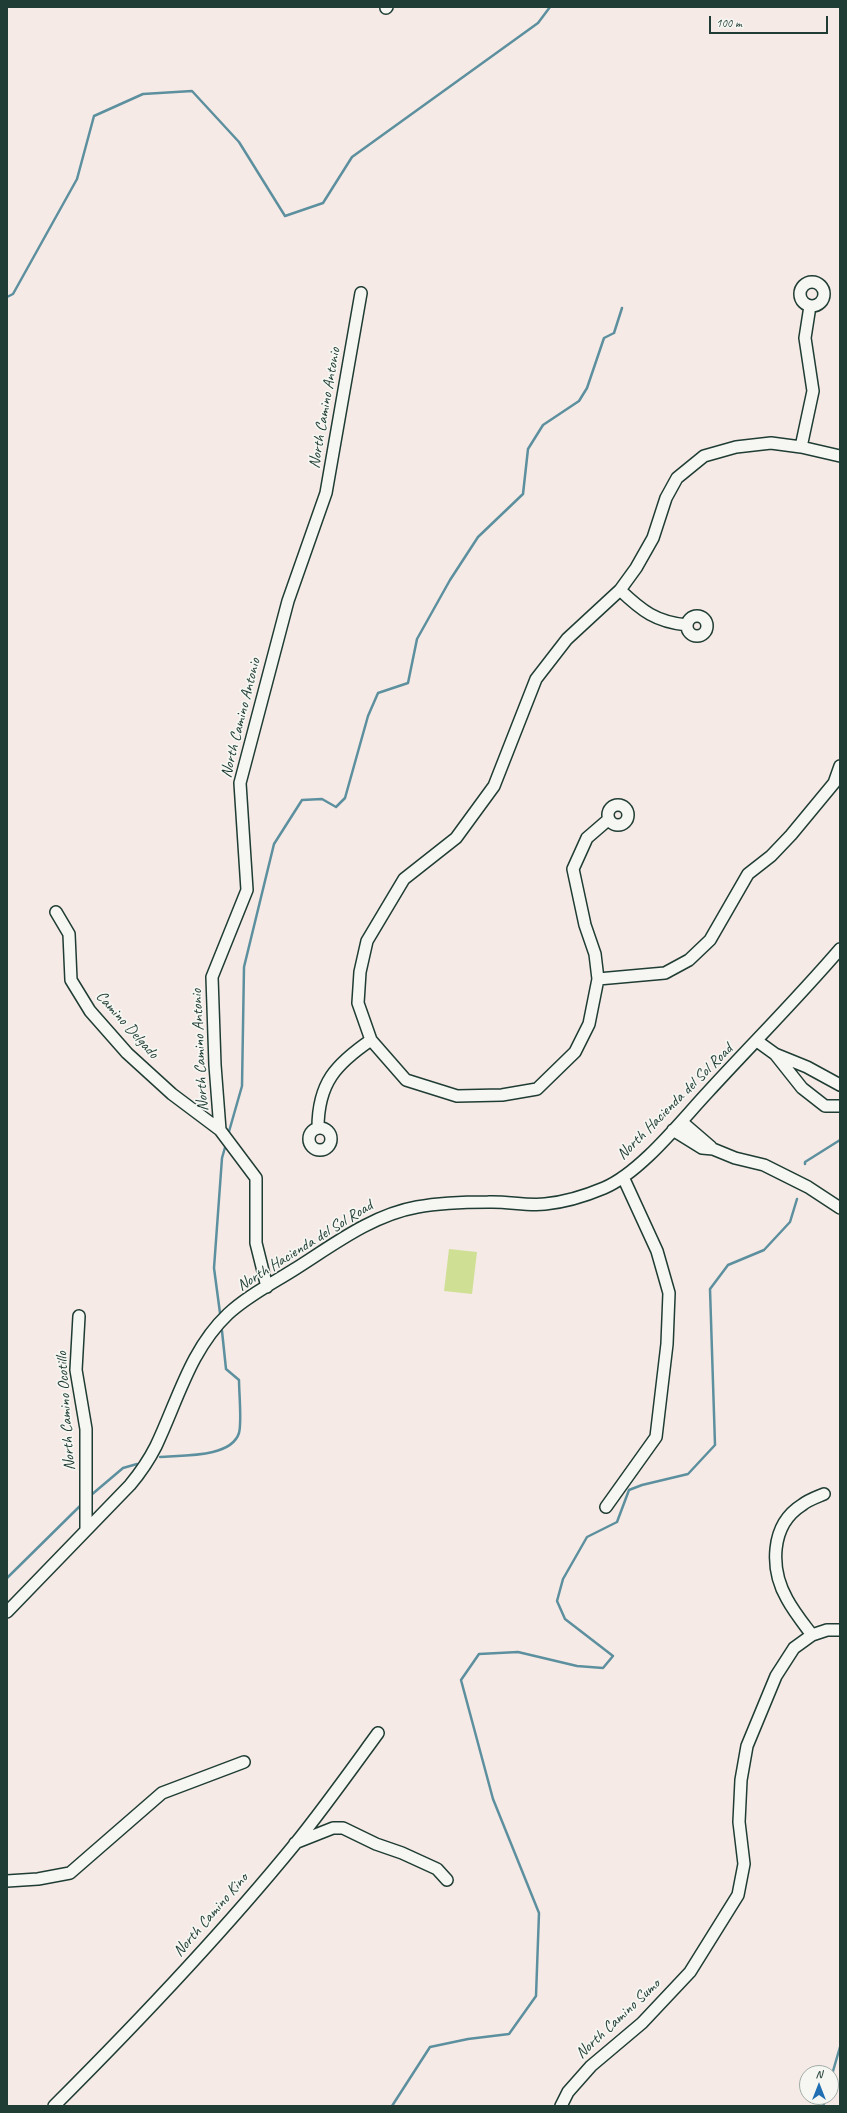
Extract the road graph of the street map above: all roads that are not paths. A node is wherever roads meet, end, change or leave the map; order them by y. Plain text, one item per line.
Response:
1 (361, 293) dead end
2 (810, 306) dead end
3 (800, 447) junction
4 (840, 456) edge
5 (620, 590) junction
6 (687, 625) dead end
7 (840, 766) edge
8 (609, 819) dead end
9 (56, 912) dead end
10 (840, 949) edge
11 (598, 979) junction
12 (372, 1040) junction
13 (757, 1041) junction
14 (775, 1054) junction
15 (840, 1085) edge
16 (840, 1106) edge
17 (677, 1126) junction
18 (318, 1128) dead end
19 (220, 1130) junction
20 (623, 1177) junction
21 (840, 1208) edge
22 (267, 1287) junction
23 (79, 1316) dead end
24 (824, 1494) dead end
25 (606, 1507) dead end
26 (86, 1529) junction
27 (7, 1612) edge
28 (840, 1630) edge
29 (812, 1635) junction
30 (378, 1733) dead end
31 (244, 1762) dead end
32 (295, 1844) junction
33 (447, 1880) dead end
34 (7, 1881) edge
35 (54, 2106) edge
36 (561, 2106) edge

1 - 19 street, North Camino Antonio
2 - 3 street
3 - 4 street
3 - 5 street
5 - 6 street
5 - 12 street
7 - 11 street
8 - 11 street
9 - 19 street, Camino Delgado
10 - 13 street, North Hacienda del Sol Road
11 - 12 street
12 - 18 street
13 - 14 street
13 - 17 street, North Hacienda del Sol Road
14 - 15 street
14 - 16 street
17 - 20 street, North Hacienda del Sol Road
17 - 21 street
19 - 22 street, North Camino Antonio
20 - 22 street, North Hacienda del Sol Road
20 - 25 street
22 - 26 street, North Hacienda del Sol Road
23 - 26 street, North Camino Ocotillo
24 - 29 street
26 - 27 street, North Hacienda del Sol Road
28 - 29 street, North Camino Sumo
29 - 36 street, North Camino Sumo
30 - 32 street, North Camino Kino
31 - 34 street
32 - 33 street
32 - 35 street, North Camino Kino

